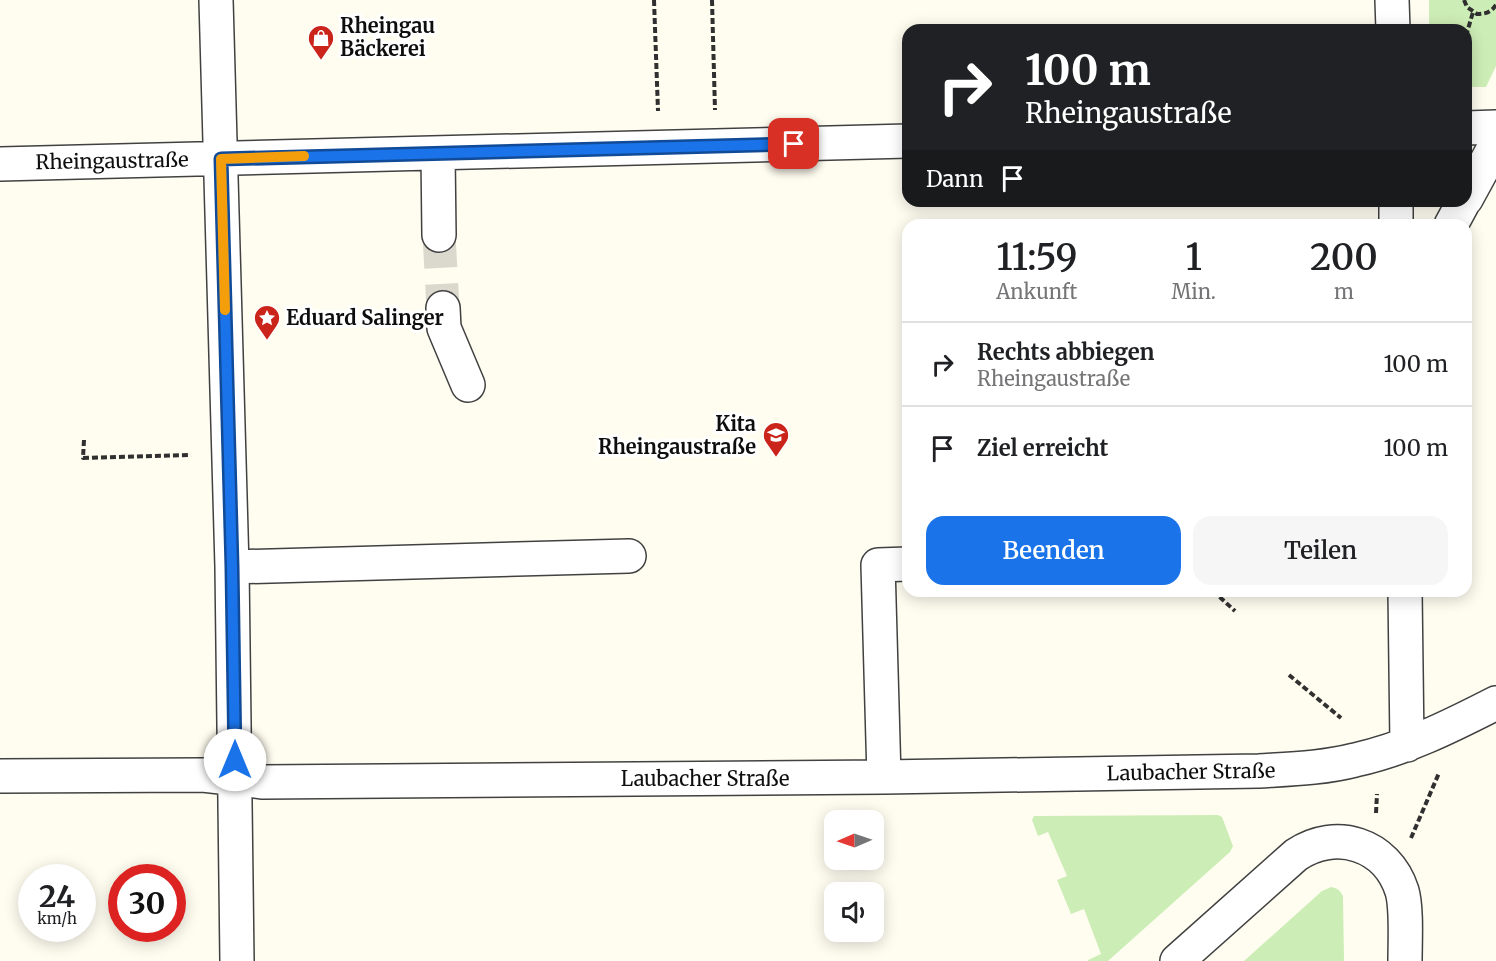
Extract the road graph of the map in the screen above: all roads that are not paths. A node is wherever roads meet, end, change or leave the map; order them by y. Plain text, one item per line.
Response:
1 (216, 0) edge
2 (1392, 0) edge
3 (1393, 24) edge
4 (1472, 128) edge
5 (1496, 128) edge
6 (902, 141) edge
7 (1496, 144) edge
8 (438, 154) junction
9 (221, 159) junction
10 (0, 164) edge
11 (1472, 187) edge
12 (439, 235) tunnel mouth
13 (443, 308) tunnel mouth
14 (468, 385) dead end
15 (629, 556) dead end
16 (902, 564) edge
17 (232, 567) junction
18 (1405, 597) edge
19 (1496, 703) edge
20 (1407, 745) junction
21 (0, 776) edge
22 (884, 777) junction
23 (235, 779) junction
24 (237, 961) edge
25 (1177, 961) edge
26 (1405, 961) edge

1 - 9 street
2 - 3 street
4 - 5 street
6 - 8 street, Rheingaustraße
7 - 11 street
8 - 9 street, Rheingaustraße
8 - 12 street
9 - 10 street, Rheingaustraße
9 - 17 street
13 - 14 street
15 - 17 street
16 - 22 street
17 - 23 street
18 - 20 street
19 - 20 street, Laubacher Straße
20 - 22 street, Laubacher Straße
21 - 23 street, Laubacher Straße
22 - 23 street, Laubacher Straße
23 - 24 street
25 - 26 street

